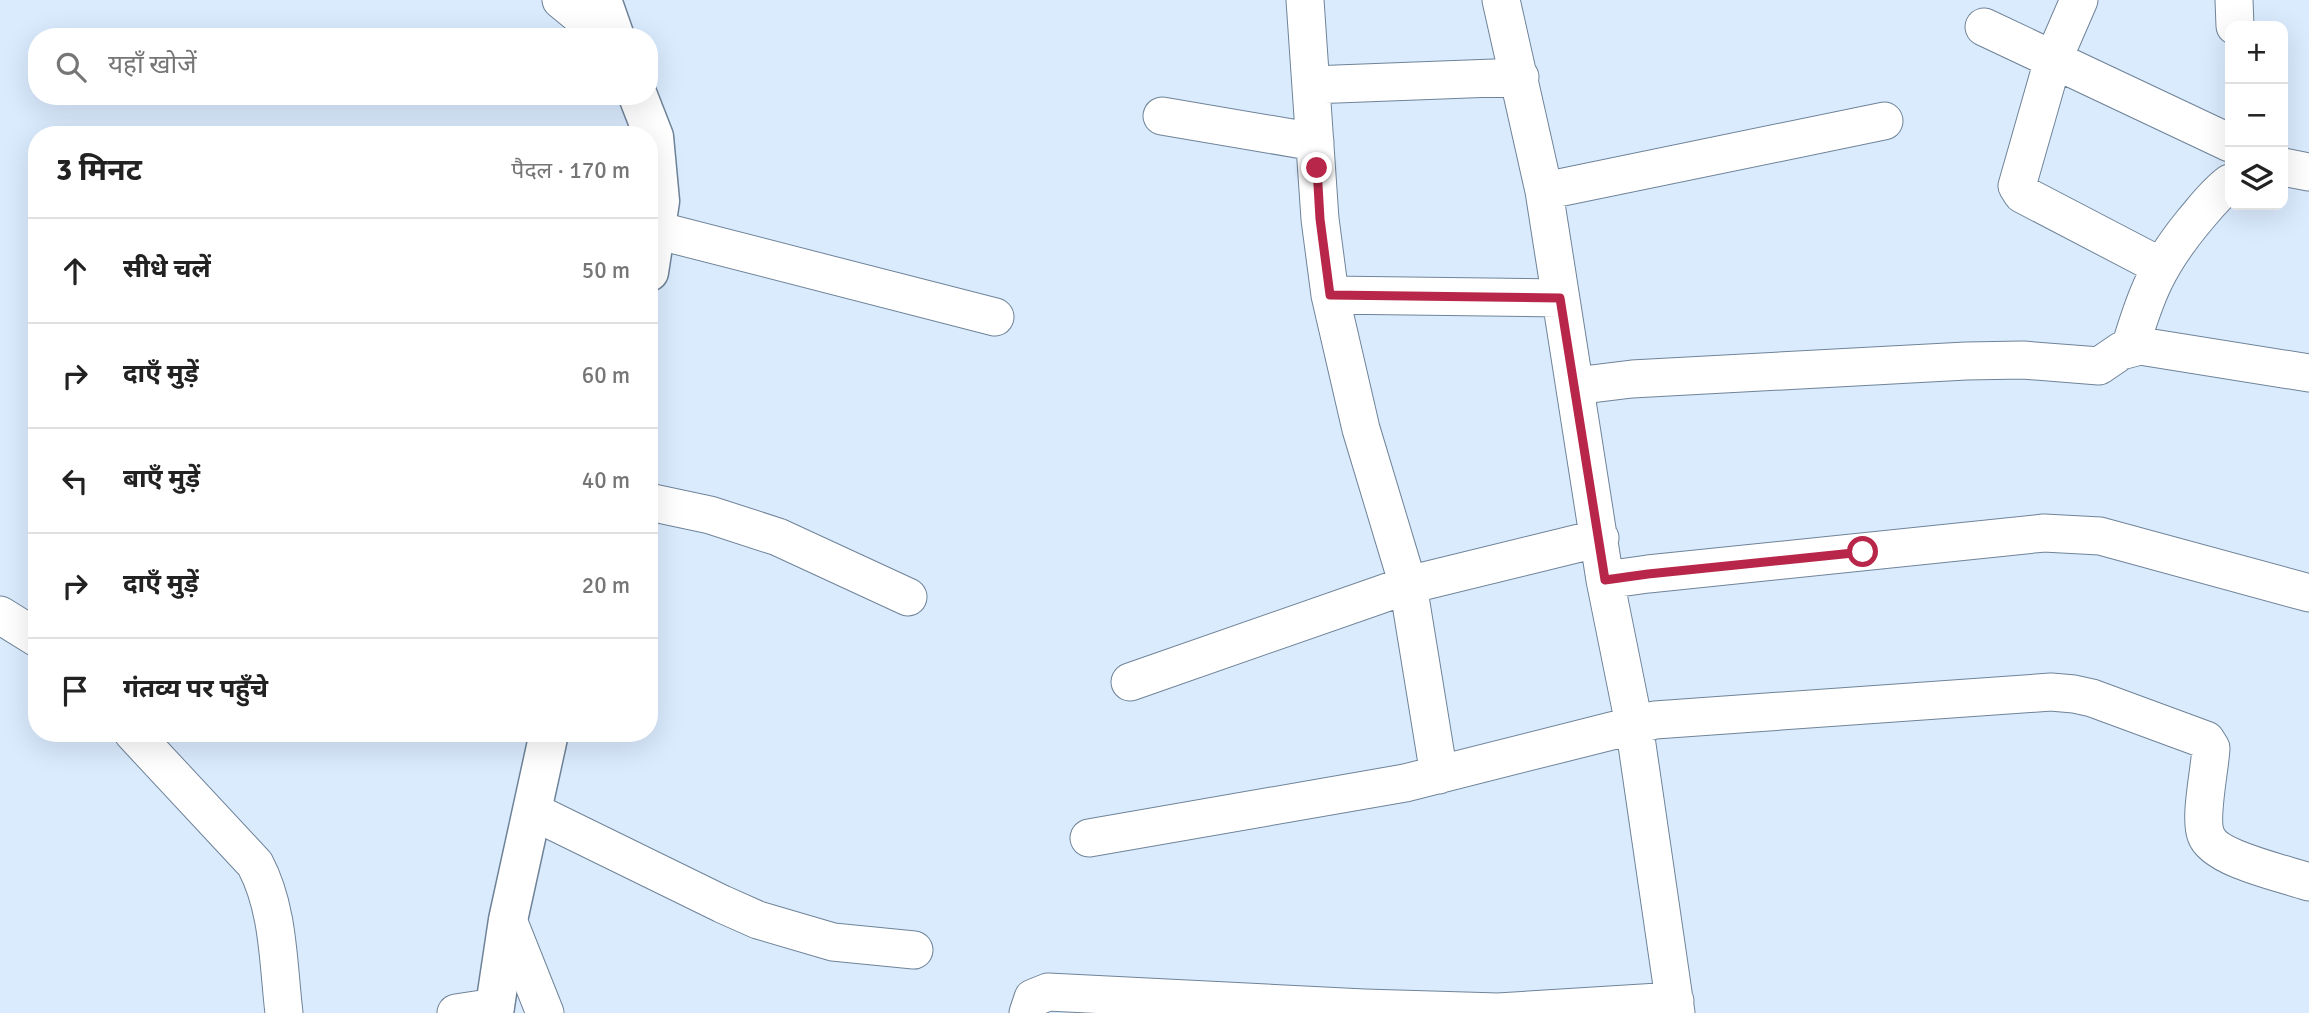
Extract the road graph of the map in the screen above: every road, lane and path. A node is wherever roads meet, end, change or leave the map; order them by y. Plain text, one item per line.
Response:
1 (561, 0) edge
2 (602, 0) edge
3 (1305, 0) edge
4 (1501, 0) edge
5 (2079, 0) edge
6 (2234, 0) edge
7 (2235, 21) edge
8 (1984, 27) dead end
9 (595, 28) edge
10 (612, 28) edge
11 (2053, 60) junction
12 (1520, 77) junction
13 (1311, 85) junction
14 (642, 105) edge
15 (1162, 116) dead end
16 (1884, 121) dead end
17 (650, 126) edge
18 (2225, 141) edge
19 (1315, 142) junction
20 (2288, 168) edge
21 (2309, 172) edge
22 (658, 180) edge
23 (2225, 187) edge
24 (1544, 191) junction
25 (658, 216) edge
26 (658, 231) edge
27 (2160, 266) junction
28 (1330, 295) junction
29 (1560, 298) junction
30 (995, 317) dead end
31 (2130, 348) junction
32 (2309, 373) edge
33 (1575, 386) junction
34 (658, 504) edge
35 (1600, 538) junction
36 (1626, 577) junction
37 (1408, 585) junction
38 (2309, 593) edge
39 (908, 597) dead end
40 (0, 615) edge
41 (28, 632) edge
42 (1130, 682) dead end
43 (1656, 721) junction
44 (141, 742) edge
45 (547, 742) edge
46 (1439, 775) junction
47 (532, 811) junction
48 (1089, 838) dead end
49 (2309, 882) edge
50 (508, 920) junction
51 (914, 950) dead end
52 (1676, 1007) edge
53 (494, 1010) edge
54 (284, 1013) edge
55 (456, 1013) edge
56 (545, 1013) edge
57 (1028, 1013) edge

1 - 9 street
2 - 10 main road
3 - 13 street
4 - 12 street
5 - 11 street
6 - 7 street
8 - 11 street
11 - 18 street
11 - 27 street
12 - 13 street
12 - 24 street
13 - 19 street
14 - 17 main road
15 - 19 street
16 - 24 street
19 - 28 street
20 - 21 street
22 - 25 main road
23 - 27 street
24 - 29 street
26 - 30 street
27 - 31 street
28 - 29 street
28 - 37 street
29 - 33 street
31 - 32 street
31 - 33 street
33 - 35 street
34 - 39 street
35 - 36 street
35 - 37 street
36 - 38 street
36 - 43 street
37 - 42 street
37 - 46 street
40 - 41 street
43 - 46 street
43 - 49 street
43 - 52 street
44 - 54 street
45 - 47 main road
46 - 48 street
47 - 50 main road
47 - 51 street
50 - 53 main road
50 - 56 street
52 - 57 street
53 - 55 street

